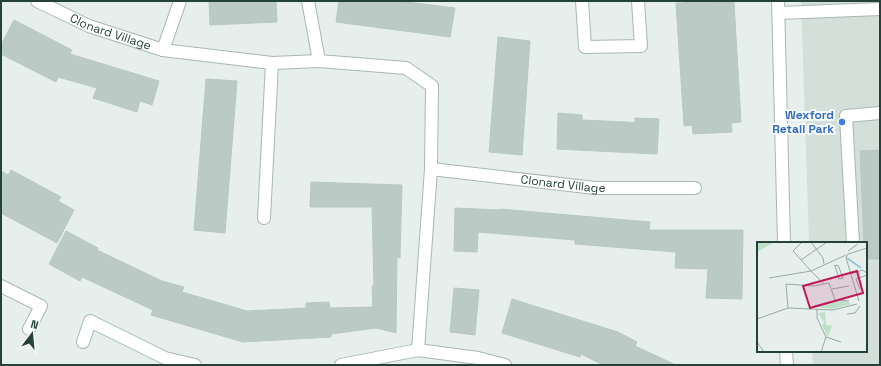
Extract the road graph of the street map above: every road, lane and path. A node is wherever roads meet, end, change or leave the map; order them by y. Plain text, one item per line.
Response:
1 (36, 1) edge
2 (180, 1) edge
3 (308, 1) edge
4 (582, 1) edge
5 (638, 1) edge
6 (779, 7) edge
7 (880, 9) edge
8 (163, 50) junction
9 (320, 61) junction
10 (272, 63) junction
11 (880, 113) edge
12 (432, 170) junction
13 (695, 188) dead end
14 (264, 218) dead end
15 (784, 242) edge
16 (853, 242) edge
17 (1, 286) edge
18 (29, 329) dead end
19 (83, 342) dead end
20 (418, 350) junction
21 (786, 352) edge
22 (196, 365) edge
23 (341, 365) edge
24 (504, 365) edge
25 (786, 365) edge

1 - 8 street, Clonard Village
2 - 8 street, Clonard Village
3 - 9 street
4 - 5 street
6 - 7 street
6 - 15 street
8 - 10 street, Clonard Village
9 - 10 street, Clonard Village
9 - 12 street, Clonard Village
10 - 14 street
11 - 16 street
12 - 13 street, Clonard Village
12 - 20 street, Clonard Village
17 - 18 street
19 - 22 street
20 - 23 street
20 - 24 street
21 - 25 street

